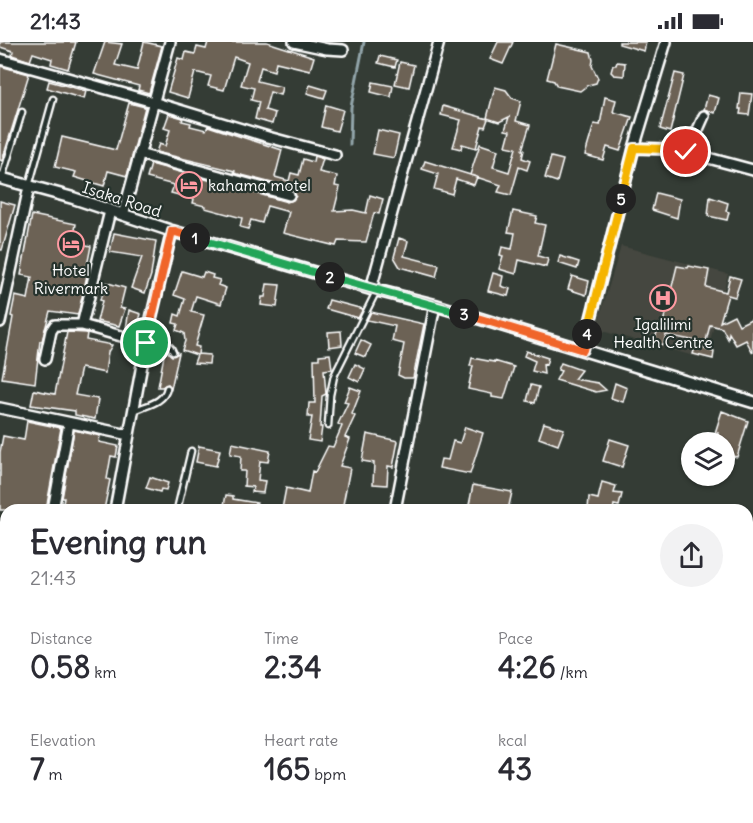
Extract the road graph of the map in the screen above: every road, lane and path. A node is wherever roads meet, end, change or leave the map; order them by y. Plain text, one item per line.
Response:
1 (170, 42) edge
2 (294, 42) edge
3 (439, 42) edge
4 (666, 42) edge
5 (343, 50) dead end
6 (0, 59) edge
7 (53, 99) dead end
8 (153, 102) junction
9 (22, 112) dead end
10 (704, 116) dead end
11 (634, 148) junction
12 (688, 152) junction
13 (139, 154) junction
14 (335, 155) dead end
15 (753, 170) edge
16 (1, 179) edge
17 (29, 187) junction
18 (289, 195) dead end
19 (110, 211) junction
20 (123, 215) junction
21 (172, 231) junction
22 (374, 289) junction
23 (435, 305) junction
24 (0, 322) edge
25 (82, 325) junction
26 (149, 327) junction
27 (146, 343) junction
28 (583, 350) junction
29 (173, 352) dead end
30 (45, 359) dead end
31 (167, 388) dead end
32 (753, 402) edge
33 (0, 408) edge
34 (134, 411) junction
35 (69, 423) junction
36 (328, 426) dead end
37 (129, 435) junction
38 (190, 451) dead end
39 (54, 504) edge
40 (116, 504) edge
41 (178, 504) edge
42 (396, 504) edge

1 - 8 street
2 - 5 street
3 - 22 street
4 - 11 street
6 - 8 street
7 - 17 lane
8 - 13 street
8 - 14 street
9 - 16 lane
10 - 12 street
11 - 12 street
11 - 28 street
12 - 15 street
13 - 18 street
13 - 20 street
16 - 17 street, Isaka Road
17 - 19 street, Isaka Road
17 - 24 street
19 - 20 street, Isaka Road
19 - 25 street
20 - 21 street, Isaka Road
21 - 22 street, Isaka Road
21 - 26 street
22 - 23 street, Isaka Road
22 - 36 lane
23 - 28 street, Isaka Road
23 - 42 street
25 - 27 street
25 - 30 street
26 - 27 street
26 - 29 lane
27 - 34 street
28 - 32 street, Isaka Road
31 - 34 lane
33 - 35 street
34 - 37 street
35 - 37 street
35 - 39 street
37 - 40 street
38 - 41 lane

